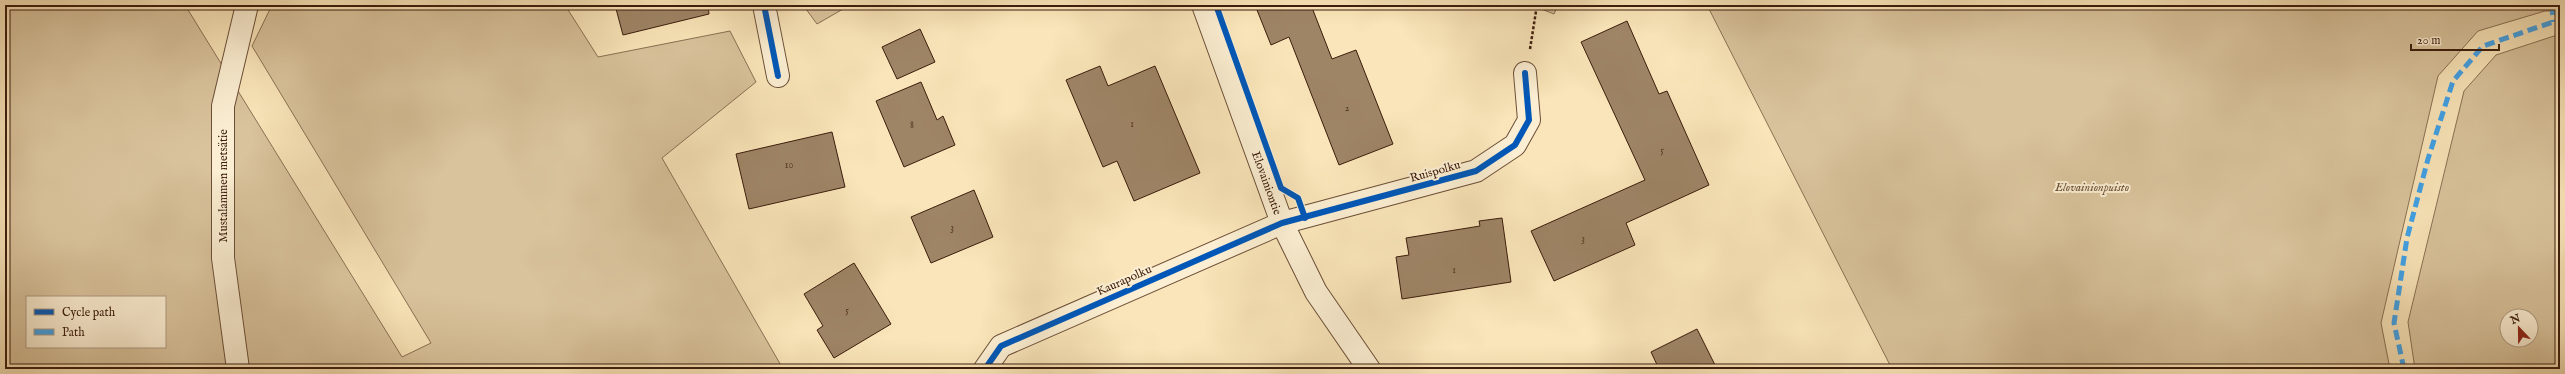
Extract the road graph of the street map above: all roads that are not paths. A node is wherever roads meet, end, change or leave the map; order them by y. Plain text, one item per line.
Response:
1 (247, 5) edge
2 (764, 5) edge
3 (1202, 5) edge
4 (1525, 73) road end
5 (778, 76) dead end
6 (1282, 223) junction
7 (238, 369) edge
8 (985, 369) edge
9 (1369, 369) edge

1 - 7 street, Mustalammen metsätie
2 - 5 street
3 - 6 street, Elovainiontie
4 - 6 street, Ruispolku
6 - 8 street, Kaurapolku
6 - 9 street, Elovainiontie

